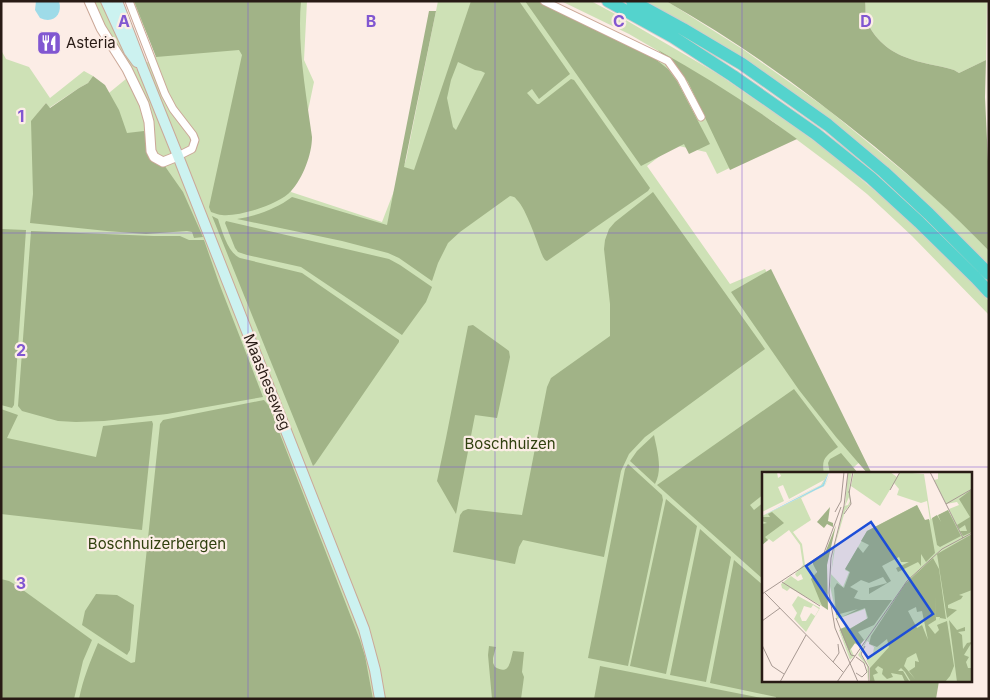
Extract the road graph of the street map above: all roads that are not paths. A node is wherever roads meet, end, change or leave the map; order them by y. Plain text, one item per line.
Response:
1 (89, 1) edge
2 (106, 1) edge
3 (117, 1) edge
4 (129, 1) edge
5 (544, 1) edge
6 (608, 1) edge
7 (632, 1) edge
8 (143, 69) junction
9 (701, 117) dead end
10 (178, 156) junction
11 (989, 274) edge
12 (989, 292) edge
13 (380, 699) edge

1 - 10 street
2 - 8 main road, Maasheseweg
3 - 8 main road, Maasheseweg
4 - 10 street
5 - 9 street
6 - 12 highway
7 - 11 highway
8 - 10 main road, Maasheseweg
10 - 13 main road, Maasheseweg

